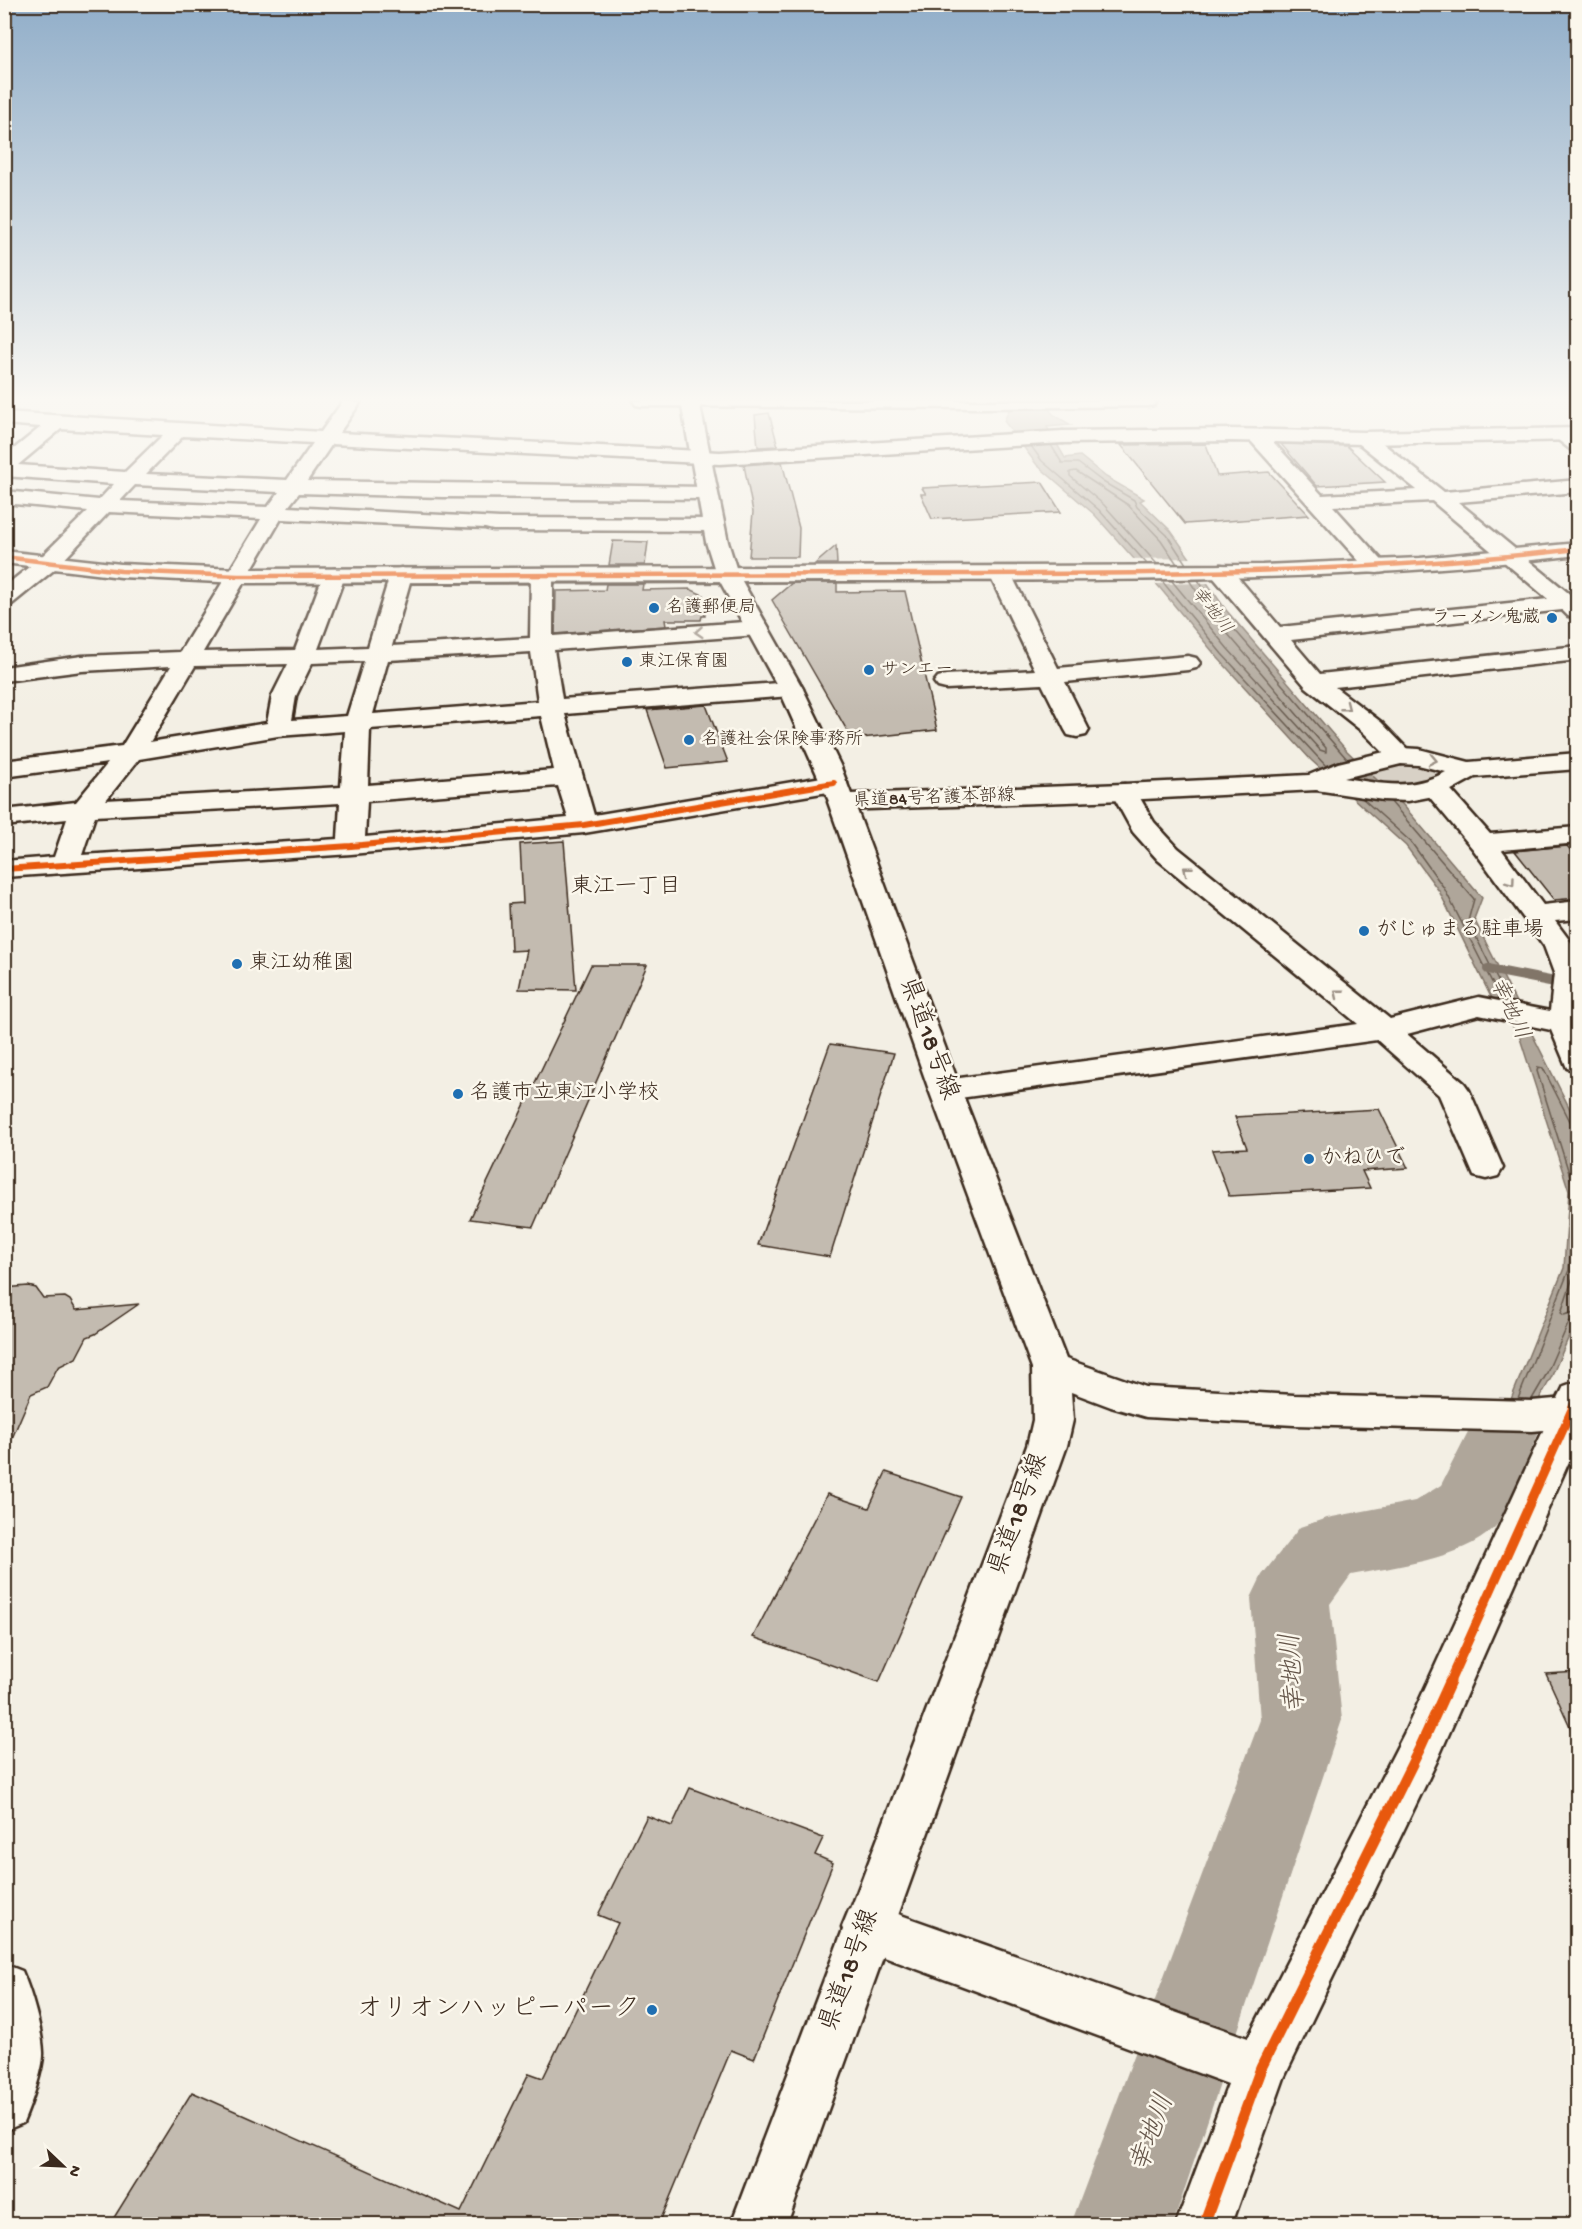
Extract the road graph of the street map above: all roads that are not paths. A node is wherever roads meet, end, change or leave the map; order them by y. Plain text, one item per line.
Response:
1 (92, 505) edge
2 (280, 505) edge
3 (709, 505) edge
4 (1320, 505) edge
5 (1449, 505) edge
6 (103, 506) junction
7 (275, 512) junction
8 (714, 525) junction
9 (1578, 549) edge
10 (4, 557) edge
11 (1512, 558) junction
12 (47, 564) junction
13 (1377, 567) junction
14 (1215, 572) junction
15 (727, 574) junction
16 (1000, 574) junction
17 (238, 576) junction
18 (334, 576) junction
19 (401, 576) junction
20 (542, 576) junction
21 (13, 582) edge
22 (4, 599) edge
23 (1574, 606) edge
24 (758, 628) junction
25 (1274, 635) junction
26 (542, 643) junction
27 (1578, 653) edge
28 (378, 654) junction
29 (301, 657) junction
30 (189, 658) junction
31 (1188, 663) dead end
32 (4, 674) edge
33 (1050, 676) junction
34 (946, 682) dead end
35 (1314, 682) junction
36 (791, 689) junction
37 (551, 707) junction
38 (358, 722) junction
39 (278, 729) junction
40 (1077, 730) dead end
41 (131, 753) junction
42 (1401, 756) junction
43 (1578, 761) edge
44 (4, 770) edge
45 (1470, 770) junction
46 (568, 777) junction
47 (1316, 782) junction
48 (1435, 788) junction
49 (1124, 792) junction
50 (837, 793) junction
51 (353, 794) junction
52 (84, 809) junction
53 (4, 818) edge
54 (584, 825) junction
55 (1578, 835) edge
56 (1483, 843) junction
57 (351, 846) junction
58 (65, 865) junction
59 (4, 869) edge
60 (1578, 910) edge
61 (1535, 914) junction
62 (1553, 1020) junction
63 (1384, 1030) junction
64 (1578, 1061) edge
65 (945, 1090) junction
66 (1486, 1168) dead end
67 (1051, 1368) junction
68 (1564, 1409) edge
69 (867, 1927) junction
70 (4, 1989) edge
71 (1243, 2062) junction
72 (4, 2104) edge
73 (759, 2224) edge
74 (1204, 2224) edge

1 - 6 main road
2 - 7 main road
3 - 8 main road, 県道84号名護本部線
4 - 13 main road
5 - 11 main road
6 - 7 main road
6 - 12 main road
7 - 8 main road
7 - 17 main road
8 - 15 main road, 県道84号名護本部線
9 - 11 main road
10 - 12 main road
11 - 13 main road
11 - 23 main road
12 - 17 main road
12 - 21 main road
13 - 14 main road
14 - 16 main road
14 - 25 main road
15 - 16 main road
15 - 20 main road
15 - 24 main road, 県道84号名護本部線
16 - 33 main road
17 - 18 main road
17 - 30 main road
18 - 19 main road
18 - 29 main road
19 - 20 main road
19 - 28 main road
20 - 26 main road
21 - 22 main road
23 - 25 main road
24 -> 26 main road
24 - 36 main road, 県道84号名護本部線
25 - 35 main road
26 - 28 main road
26 - 37 main road
27 - 35 main road
28 - 29 main road
28 - 38 main road
29 - 30 main road
29 - 39 main road
30 - 32 main road
30 - 41 main road
31 - 33 main road
33 - 34 main road
33 - 40 main road
35 -> 42 main road
36 - 37 main road
36 - 50 main road, 県道84号名護本部線
37 - 38 main road
37 - 46 main road
38 - 39 main road
38 - 51 main road
39 - 41 main road
41 - 44 main road
41 - 52 main road
42 -> 45 main road, 県道84号名護本部線
42 - 47 main road, 県道84号名護本部線
43 - 45 main road, 県道84号名護本部線
45 - 48 main road, 県道84号名護本部線
46 - 51 main road
46 - 54 main road
47 - 48 main road, 県道84号名護本部線
47 - 49 main road, 県道84号名護本部線
48 - 56 main road
49 - 50 main road, 県道84号名護本部線
63 -> 49 main road
50 - 54 main road
50 - 65 main road, 県道18号線
51 - 52 main road
51 - 57 main road
52 - 53 main road
52 - 58 main road
54 - 57 main road
55 - 56 main road
56 -> 61 main road
57 - 58 main road
58 - 59 main road
60 - 61 main road
61 - 62 main road
62 - 63 main road
62 - 64 main road
63 - 65 main road
63 - 66 main road
65 - 67 main road, 県道18号線
67 - 68 main road
67 - 69 main road, 県道18号線
68 - 71 main road
69 - 71 main road
69 - 73 main road, 県道18号線
70 - 72 main road
71 - 74 main road

